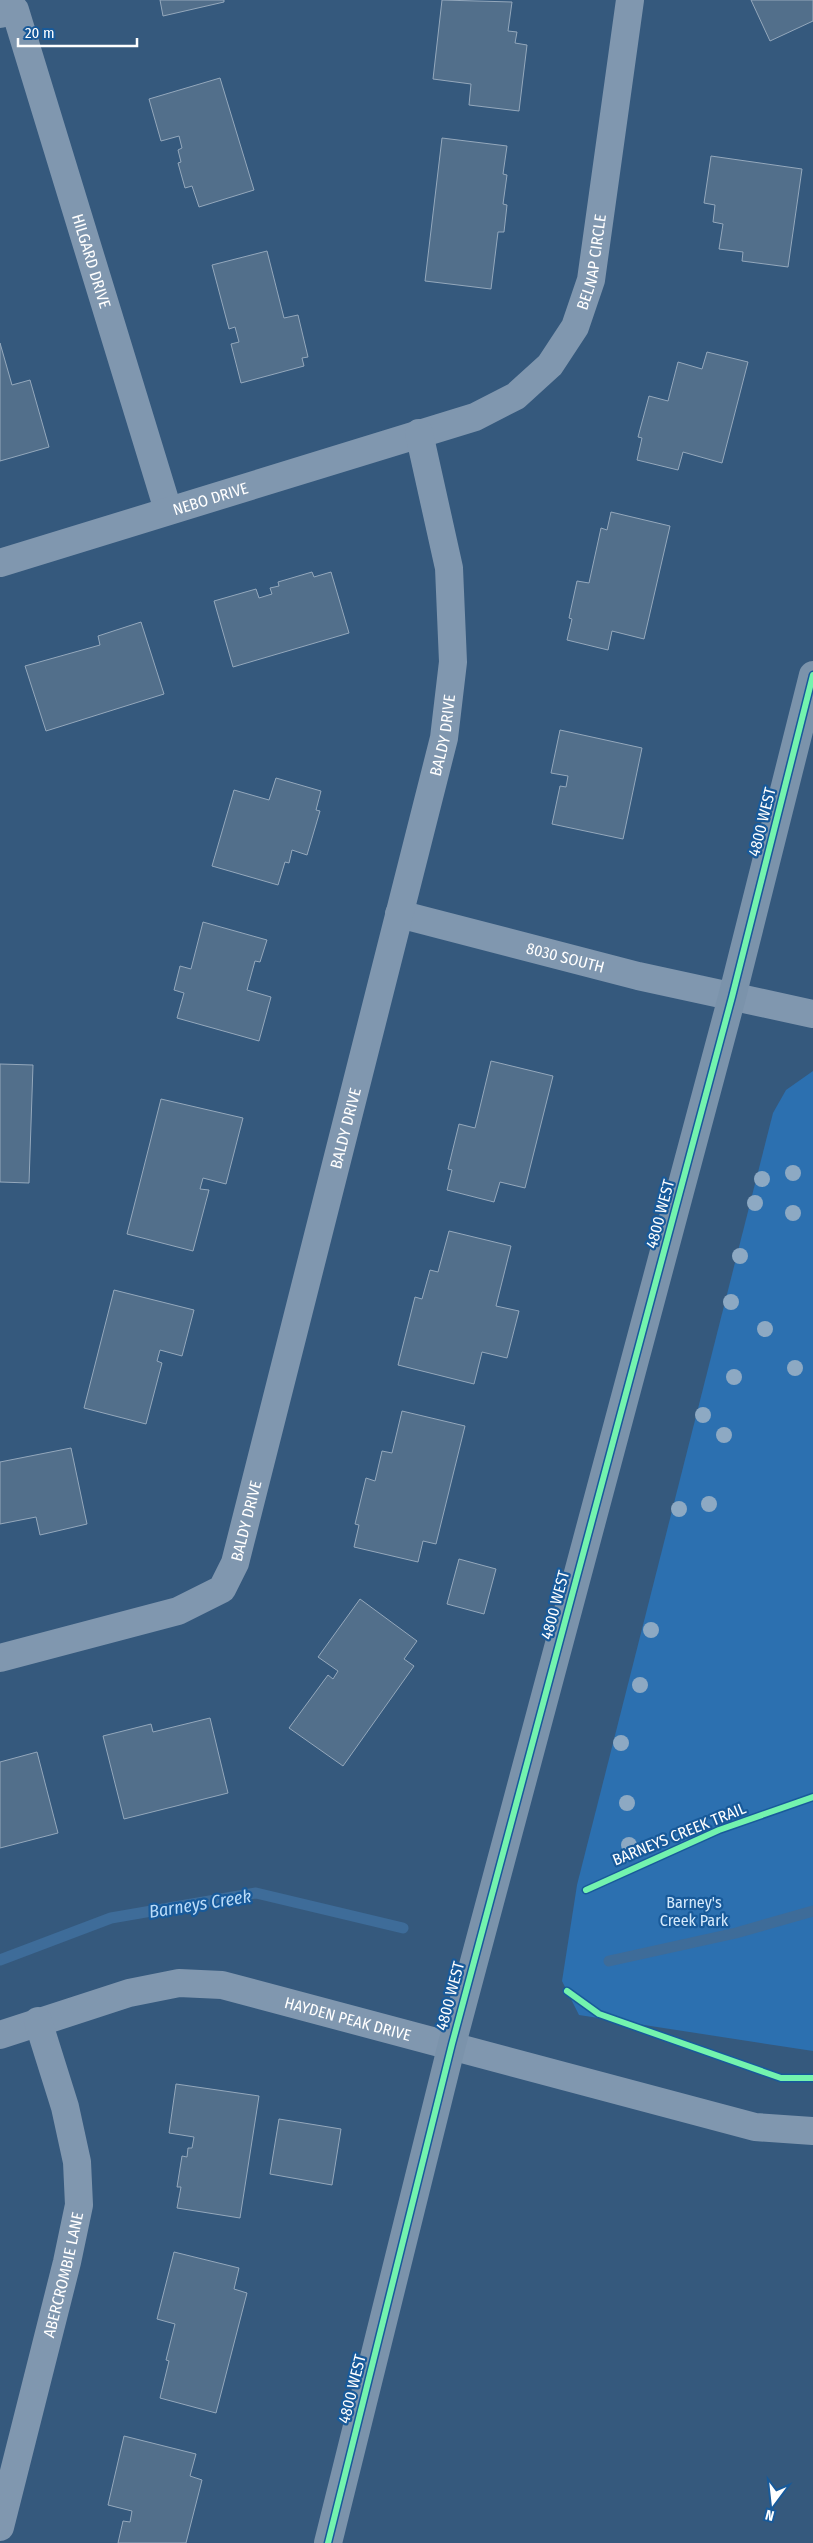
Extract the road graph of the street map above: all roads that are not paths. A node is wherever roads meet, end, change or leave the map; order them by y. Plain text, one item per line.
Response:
1 (630, 0) edge
2 (7, 12) edge
3 (419, 433) junction
4 (168, 510) junction
5 (0, 563) edge
6 (813, 675) edge
7 (399, 914) junction
8 (732, 997) junction
9 (813, 1014) edge
10 (0, 1658) edge
11 (38, 2021) junction
12 (0, 2035) edge
13 (452, 2044) junction
14 (813, 2131) edge
15 (0, 2527) edge
16 (328, 2543) edge

1 - 3 street, BELNAP CIRCLE
2 - 4 street, HILGARD DRIVE
3 - 4 street, NEBO DRIVE
3 - 7 street, BALDY DRIVE
4 - 5 street, NEBO DRIVE
6 - 8 street, 4800 WEST
7 - 8 street, 8030 SOUTH
7 - 10 street, BALDY DRIVE
8 - 9 street, 8030 SOUTH
8 - 13 street, 4800 WEST
11 - 12 street, HAYDEN PEAK DRIVE
11 - 13 street, HAYDEN PEAK DRIVE
11 - 15 street, ABERCROMBIE LANE
13 - 14 street, HAYDEN PEAK DRIVE
13 - 16 street, 4800 WEST

